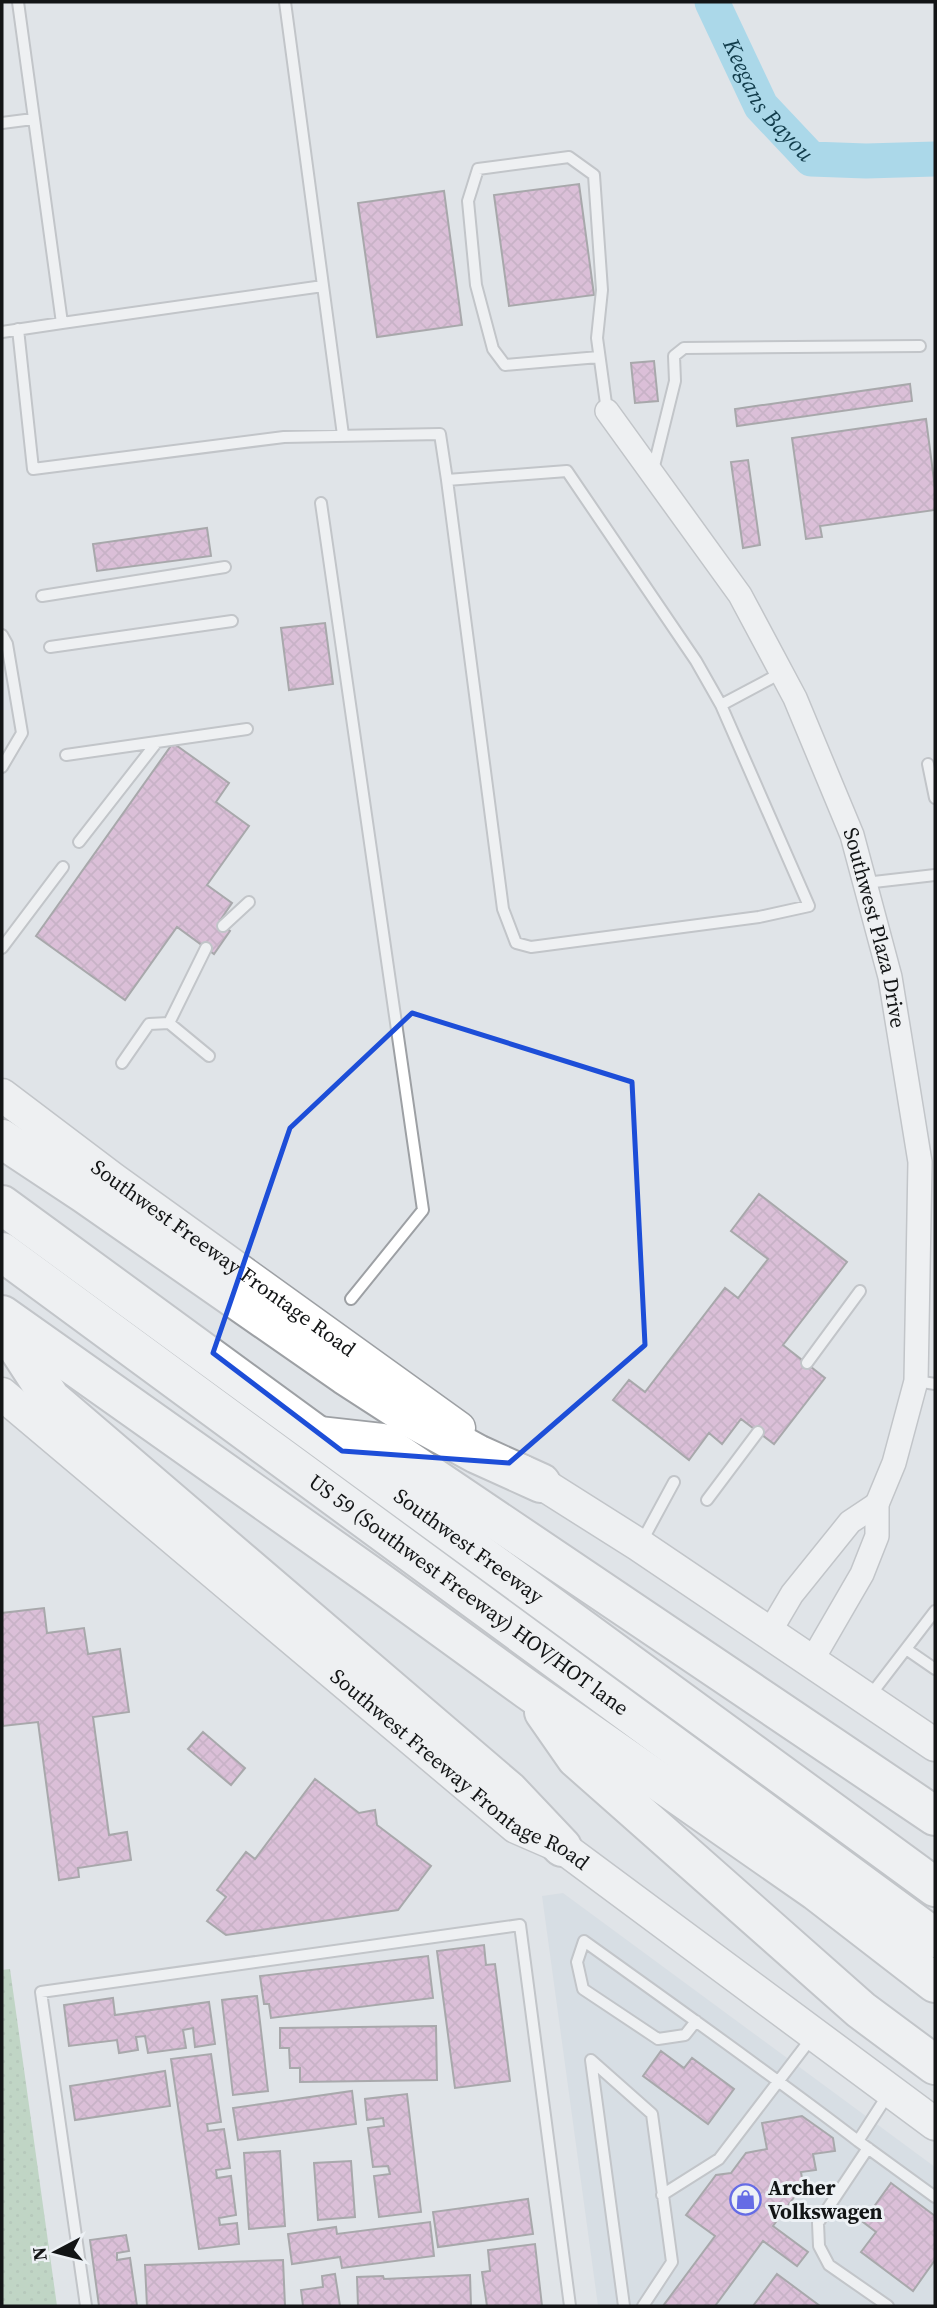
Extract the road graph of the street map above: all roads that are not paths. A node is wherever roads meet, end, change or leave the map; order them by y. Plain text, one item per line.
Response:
1 (18, 2) edge
2 (285, 2) edge
3 (33, 119) junction
4 (2, 123) edge
5 (323, 286) junction
6 (62, 323) junction
7 (18, 329) junction
8 (2, 332) edge
9 (920, 346) dead end
10 (600, 357) junction
11 (607, 411) joint
12 (343, 435) junction
13 (652, 473) junction
14 (447, 480) junction
15 (321, 503) dead end
16 (225, 567) dead end
17 (42, 596) dead end
18 (232, 621) dead end
19 (2, 635) edge
20 (50, 647) dead end
21 (781, 673) junction
22 (16, 684) junction
23 (2, 687) edge
24 (721, 705) junction
25 (247, 729) dead end
26 (157, 742) junction
27 (66, 755) dead end
28 (928, 764) dead end
29 (2, 767) edge
30 (935, 798) edge
31 (79, 842) dead end
32 (63, 867) dead end
33 (935, 875) edge
34 (865, 883) junction
35 (249, 902) dead end
36 (223, 926) dead end
37 (2, 948) edge
38 (206, 948) dead end
39 (169, 1023) junction
40 (209, 1056) dead end
41 (121, 1063) dead end
42 (2, 1095) edge
43 (2, 1139) edge
44 (928, 1162) edge
45 (2, 1205) edge
46 (14, 1261) edge
47 (860, 1291) dead end
48 (351, 1299) dead end
49 (2, 1315) edge
50 (2, 1324) edge
51 (807, 1363) dead end
52 (926, 1383) edge
53 (2, 1394) edge
54 (758, 1432) dead end
55 (316, 1436) junction
56 (674, 1482) dead end
57 (541, 1483) junction
58 (708, 1500) dead end
59 (877, 1504) junction
60 (639, 1545) junction
61 (935, 1611) edge
62 (769, 1633) junction
63 (906, 1649) junction
64 (811, 1662) junction
65 (935, 1669) edge
66 (528, 1690) junction
67 (867, 1700) junction
68 (935, 1745) edge
69 (935, 1816) edge
70 (562, 1847) junction
71 (935, 1887) edge
72 (935, 1938) edge
73 (935, 1983) edge
74 (696, 2021) junction
75 (814, 2034) junction
76 (935, 2065) edge
77 (779, 2081) junction
78 (891, 2091) junction
79 (935, 2124) edge
80 (858, 2141) junction
81 (868, 2148) junction
82 (662, 2195) junction
83 (935, 2197) edge
84 (86, 2306) edge
85 (570, 2306) edge
86 (624, 2306) edge
87 (643, 2306) edge
88 (888, 2306) edge

1 - 3 lane
2 - 5 lane
3 - 4 lane
3 - 6 lane
5 - 6 lane
5 - 12 lane
6 - 7 lane
7 - 8 lane
7 - 12 lane
9 - 13 lane
10 - 10 lane
10 - 11 lane
11 - 13 street, Southwest Plaza Drive
12 - 14 lane
13 - 21 street, Southwest Plaza Drive
14 - 24 lane
14 - 24 lane
15 - 48 lane
16 - 17 lane
18 - 20 lane
19 - 22 lane
21 - 24 lane
21 - 34 street, Southwest Plaza Drive
22 - 23 lane
22 - 29 lane
25 - 26 lane
26 - 27 lane
26 - 31 lane
28 - 30 lane
32 - 37 lane
33 - 34 lane
34 - 44 street, Southwest Plaza Drive
35 - 36 lane
38 - 39 lane
39 - 40 lane
39 - 41 lane
42 - 57 main road, Southwest Freeway Frontage Road
43 - 57 highway
44 - 52 street, Southwest Plaza Drive
45 - 55 highway, Southwest Freeway
46 - 72 highway, US 59 (Southwest Freeway) HOV/HOT lane
47 - 51 lane
49 - 66 highway
50 - 70 highway
52 - 59 street, Southwest Plaza Drive
53 - 70 main road, Southwest Freeway Frontage Road
54 - 58 lane
55 - 69 highway
55 - 71 highway, Southwest Freeway
56 - 60 lane
57 - 60 main road, Southwest Freeway Frontage Road
59 - 62 street
59 - 64 street, Southwest Plaza Drive
60 - 62 main road, Southwest Freeway Frontage Road
61 - 63 lane
62 - 64 main road, Southwest Freeway Frontage Road
63 - 65 lane
63 - 67 lane
64 - 67 main road, Southwest Freeway Frontage Road
66 - 73 highway
66 - 76 highway
67 - 68 main road, Southwest Freeway Frontage Road
70 - 75 main road, Southwest Freeway Frontage Road
74 - 74 lane
74 - 77 lane
75 - 77 lane
75 - 78 main road, Southwest Freeway Frontage Road
77 - 80 lane
77 - 82 lane
78 - 79 main road, Southwest Freeway Frontage Road
78 - 80 lane
80 - 81 lane
81 - 83 lane
81 - 88 lane
82 - 86 lane
82 - 87 lane
84 - 85 lane

